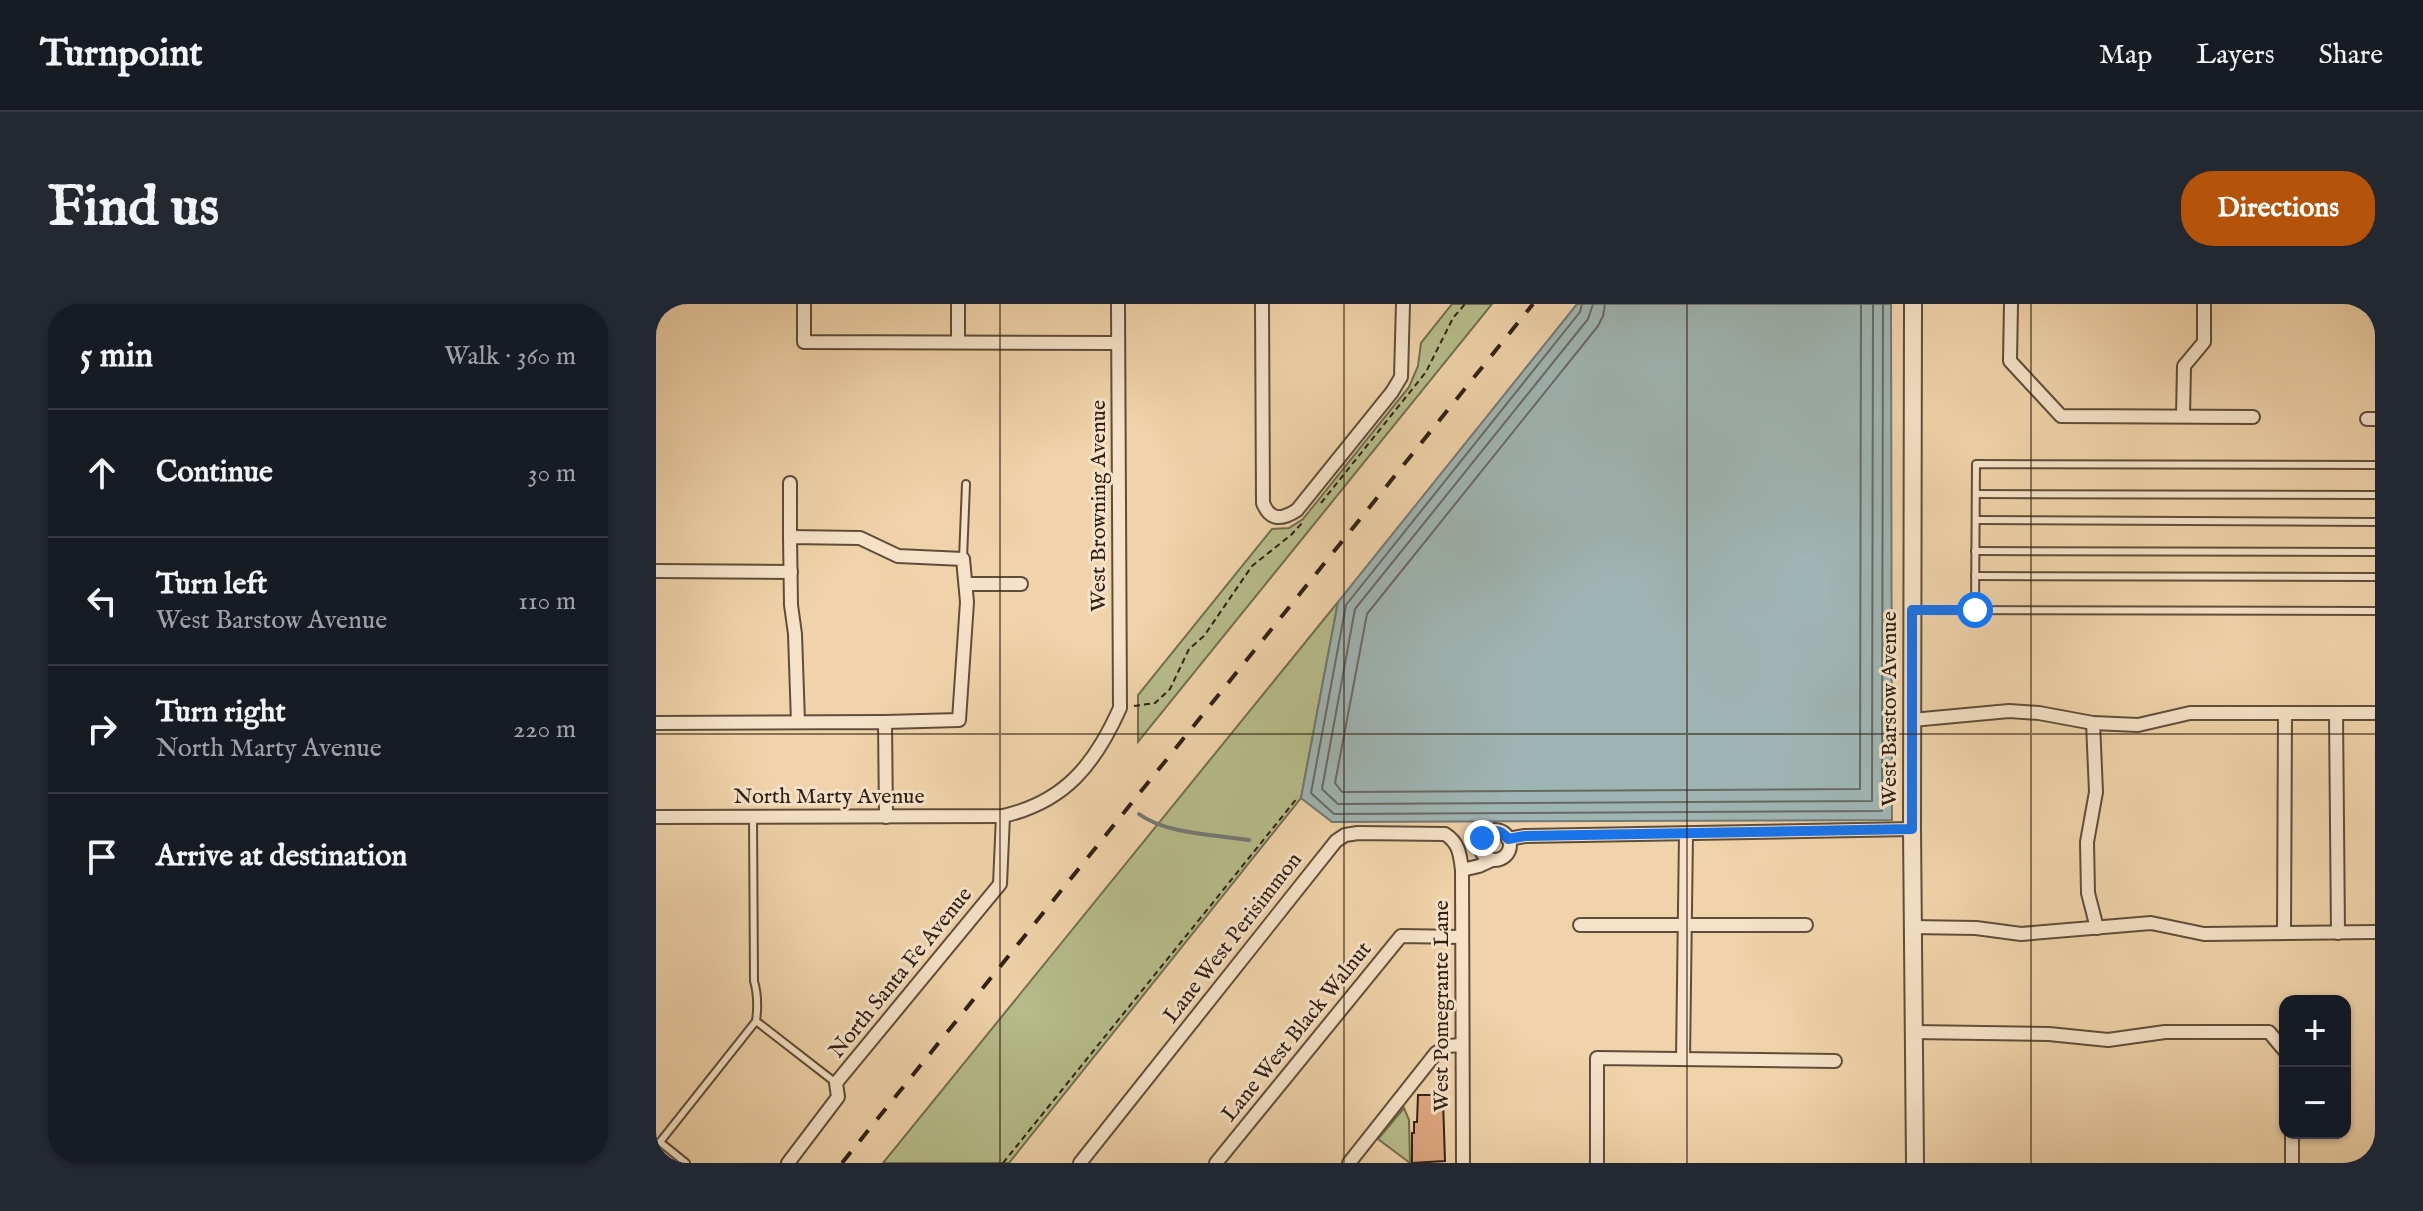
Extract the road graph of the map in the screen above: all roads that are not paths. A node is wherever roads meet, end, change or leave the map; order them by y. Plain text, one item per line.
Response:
1 (804, 304) edge
2 (958, 304) edge
3 (1118, 304) edge
4 (1262, 304) edge
5 (1403, 304) edge
6 (1913, 304) edge
7 (2011, 304) edge
8 (2204, 304) edge
9 (958, 342) junction
10 (1118, 343) junction
11 (2183, 416) junction
12 (2253, 417) dead end
13 (2375, 465) edge
14 (790, 483) dead end
15 (966, 484) dead end
16 (1976, 494) junction
17 (2375, 495) edge
18 (1976, 520) junction
19 (2375, 522) edge
20 (790, 537) junction
21 (1975, 551) junction
22 (2375, 552) edge
23 (963, 559) junction
24 (656, 571) edge
25 (791, 572) junction
26 (1975, 576) junction
27 (2375, 577) edge
28 (966, 584) junction
29 (1021, 584) dead end
30 (1912, 610) junction
31 (1975, 610) junction
32 (2375, 611) edge
33 (2285, 713) junction
34 (2336, 713) junction
35 (2375, 713) edge
36 (1912, 720) junction
37 (798, 722) junction
38 (885, 722) junction
39 (656, 723) edge
40 (2093, 723) junction
41 (1003, 816) junction
42 (656, 817) edge
43 (753, 817) junction
44 (886, 817) junction
45 (1912, 829) junction
46 (1686, 834) junction
47 (1482, 838) junction
48 (1508, 839) junction
49 (1459, 849) junction
50 (1492, 860) junction
51 (1462, 870) junction
52 (1580, 925) dead end
53 (1685, 925) junction
54 (1806, 925) dead end
55 (1912, 927) junction
56 (2097, 928) junction
57 (2375, 932) edge
58 (2284, 933) junction
59 (2338, 933) junction
60 (1462, 937) junction
61 (756, 1021) junction
62 (1914, 1032) junction
63 (2279, 1044) edge
64 (1462, 1045) junction
65 (1683, 1059) junction
66 (1835, 1061) dead end
67 (836, 1083) junction
68 (2292, 1139) edge
69 (1086, 1161) edge
70 (686, 1163) edge
71 (788, 1163) edge
72 (1216, 1163) edge
73 (1349, 1163) edge
74 (1463, 1163) edge
75 (1597, 1163) edge
76 (1915, 1163) edge
77 (2292, 1163) edge

1 - 9 street
2 - 9 street
3 - 10 street, West Browning Avenue
4 - 5 street
6 - 30 street, West Barstow Avenue
7 - 11 street
8 - 11 street
9 - 10 street
10 - 41 street, West Browning Avenue
11 - 12 street
13 - 16 lane
14 - 20 street
15 - 23 lane
16 - 17 lane
16 - 18 lane
18 - 19 lane
18 - 21 lane
20 - 23 street
20 - 25 street
21 - 22 lane
21 - 26 lane
23 - 28 street
24 - 25 street
25 - 37 street
26 - 27 lane
26 - 31 lane
28 - 29 street
28 - 38 street
30 - 31 lane
30 - 36 street, West Barstow Avenue
31 - 32 lane
33 - 34 street
33 - 40 street
33 - 58 street
34 - 35 street
34 - 59 street
36 - 40 street
36 - 45 street, West Barstow Avenue
37 - 38 street
37 - 39 street
38 - 44 street
40 - 56 street
41 - 44 street, North Marty Avenue
41 - 67 street, North Santa Fe Avenue
42 - 43 street, North Marty Avenue
43 - 44 street, North Marty Avenue
43 - 61 lane
45 - 46 street
45 - 55 street, West Barstow Avenue
46 - 48 street
46 - 53 street
47 - 48 street
47 - 49 street
47 - 50 street
48 - 50 street
49 - 51 street, West Pomegrante Lane
49 - 69 street, Lane West Perisimmon
50 - 51 street
51 - 60 street, West Pomegrante Lane
52 - 53 street
53 - 54 street
53 - 65 street
55 - 56 street
55 - 62 street, West Barstow Avenue
56 - 58 street
57 - 59 street
58 - 59 street
60 - 64 street, West Pomegrante Lane
60 - 72 street, Lane West Black Walnut
61 - 67 lane
61 - 70 lane
62 - 63 street
62 - 76 street, West Barstow Avenue
64 - 73 street
64 - 74 street, West Pomegrante Lane
65 - 66 street
65 - 75 street
67 - 71 street, North Santa Fe Avenue
68 - 77 street

